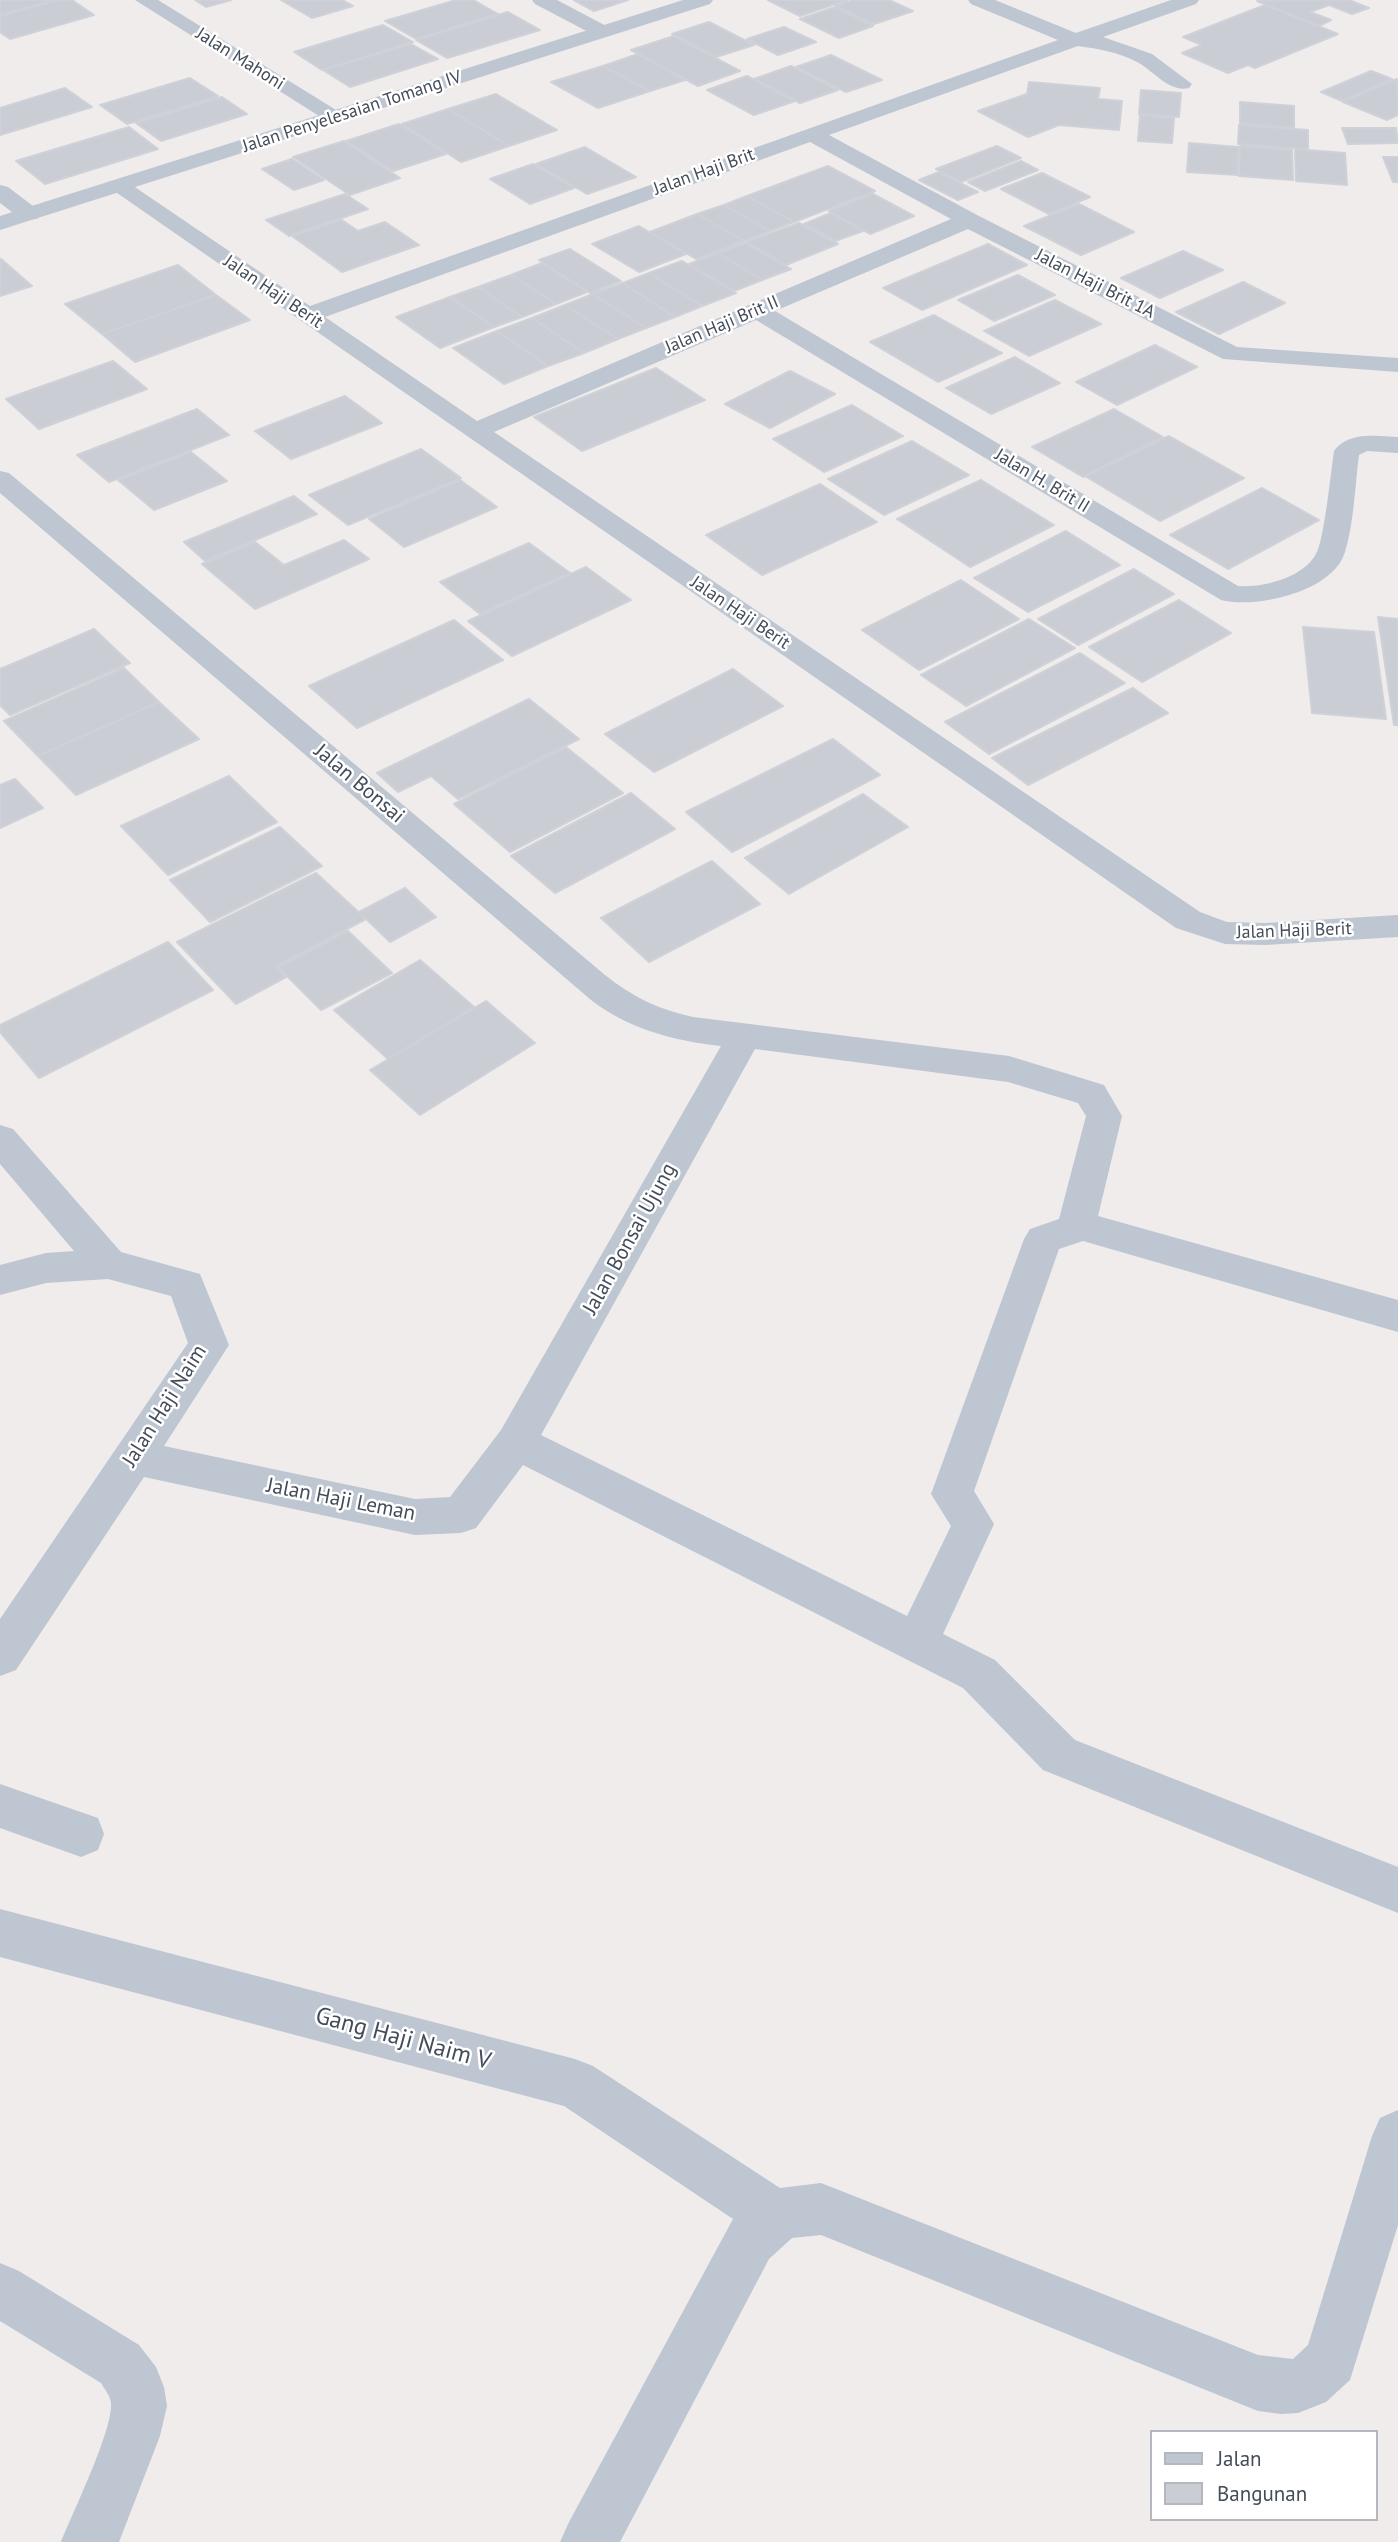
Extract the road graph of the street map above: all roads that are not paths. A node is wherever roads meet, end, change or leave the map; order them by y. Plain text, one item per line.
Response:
1 (145, 0) edge
2 (542, 0) edge
3 (703, 0) edge
4 (978, 0) edge
5 (1189, 0) edge
6 (1067, 16) dead end
7 (603, 32) junction
8 (1105, 38) junction
9 (1075, 40) junction
10 (1182, 84) dead end
11 (334, 117) junction
12 (811, 134) junction
13 (118, 186) junction
14 (0, 192) edge
15 (29, 214) junction
16 (969, 219) junction
17 (0, 223) edge
18 (756, 310) junction
19 (307, 316) junction
20 (1398, 365) edge
21 (475, 431) junction
22 (1398, 445) edge
23 (0, 479) edge
24 (1398, 926) edge
25 (745, 1035) junction
26 (0, 1139) edge
27 (1083, 1226) junction
28 (108, 1264) junction
29 (0, 1280) edge
30 (1398, 1316) edge
31 (516, 1442) junction
32 (134, 1457) junction
33 (916, 1644) junction
34 (0, 1656) edge
35 (0, 1806) edge
36 (81, 1835) dead end
37 (1398, 1890) edge
38 (0, 1933) edge
39 (1398, 2136) edge
40 (775, 2216) junction
41 (0, 2290) edge
42 (90, 2542) edge
43 (589, 2542) edge

1 - 11 street, Jalan Mahoni
2 - 7 street
3 - 7 street, Jalan Penyelesaian Tomang IV
4 - 9 street
5 - 8 street, Jalan Haji Brit
6 - 8 street
7 - 11 street, Jalan Penyelesaian Tomang IV
8 - 9 street, Jalan Haji Brit
8 - 10 street
9 - 12 street, Jalan Haji Brit
11 - 13 street, Jalan Penyelesaian Tomang IV
12 - 16 street, Jalan Haji Brit 1A
12 - 19 street, Jalan Haji Brit
13 - 15 street, Jalan Penyelesaian Tomang IV
13 - 19 street, Jalan Haji Berit
14 - 15 street
15 - 17 street, Jalan Penyelesaian Tomang IV
16 - 18 street, Jalan Haji Brit II
16 - 20 street, Jalan Haji Brit 1A
18 - 21 street, Jalan Haji Brit II
18 - 22 street, Jalan H. Brit II
19 - 21 street, Jalan Haji Berit
21 - 24 street, Jalan Haji Berit
23 - 25 street, Jalan Bonsai
25 - 27 street, Jalan Bonsai
25 - 31 street, Jalan Bonsai Ujung
26 - 28 street
27 - 30 street
27 - 33 street
28 - 29 street
28 - 32 street, Jalan Haji Naim
31 - 32 street, Jalan Haji Leman
31 - 33 street
32 - 34 street, Jalan Haji Naim
33 - 37 street
35 - 36 street
38 - 40 street, Gang Haji Naim V
39 - 40 street
40 - 43 street
41 - 42 street

